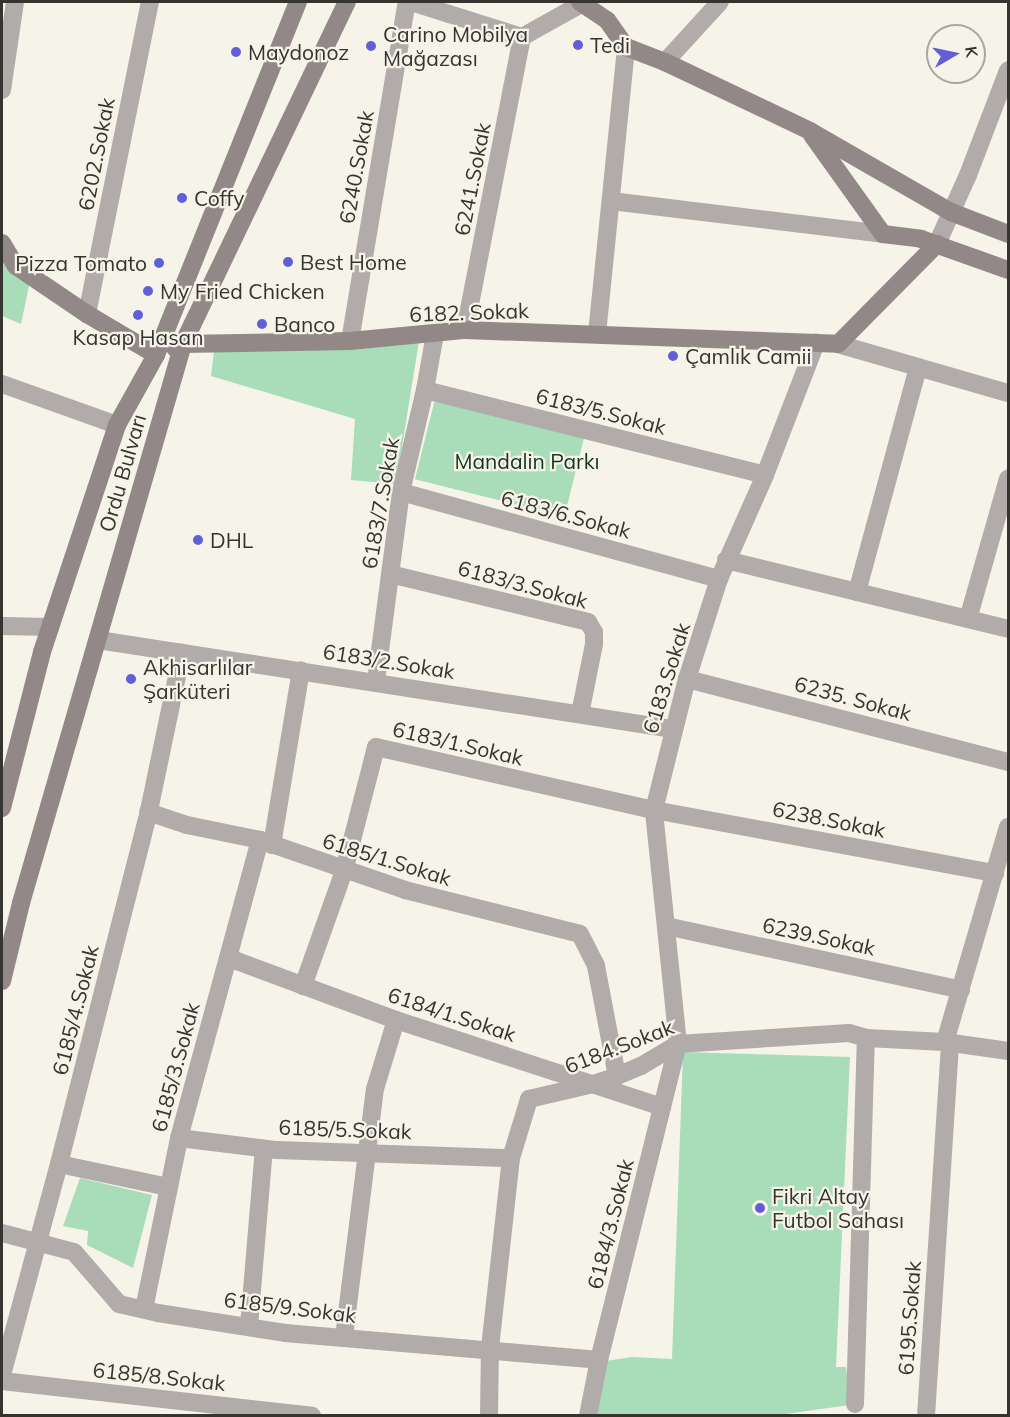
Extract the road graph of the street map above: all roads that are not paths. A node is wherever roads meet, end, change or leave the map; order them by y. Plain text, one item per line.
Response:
1 (15, 2) edge
2 (150, 2) edge
3 (298, 2) edge
4 (347, 2) edge
5 (409, 2) edge
6 (720, 2) edge
7 (581, 3) edge
8 (522, 37) junction
9 (626, 47) junction
10 (665, 62) junction
11 (1008, 70) edge
12 (2, 90) edge
13 (810, 131) junction
14 (611, 201) junction
15 (951, 212) junction
16 (883, 234) junction
17 (1008, 234) edge
18 (2, 243) edge
19 (937, 244) junction
20 (1008, 270) edge
21 (87, 315) junction
22 (465, 330) junction
23 (435, 334) junction
24 (597, 334) junction
25 (350, 341) junction
26 (816, 343) junction
27 (183, 344) junction
28 (838, 344) junction
29 (156, 355) junction
30 (918, 367) junction
31 (2, 384) edge
32 (425, 390) junction
33 (1008, 393) edge
34 (117, 425) junction
35 (765, 475) junction
36 (1008, 479) edge
37 (401, 492) junction
38 (726, 560) junction
39 (390, 574) junction
40 (719, 579) junction
41 (857, 592) junction
42 (968, 619) junction
43 (2, 626) edge
44 (50, 627) junction
45 (1008, 629) edge
46 (98, 640) junction
47 (182, 653) junction
48 (301, 670) junction
49 (687, 679) junction
50 (376, 681) junction
51 (580, 714) junction
52 (673, 729) junction
53 (1008, 762) edge
54 (2, 808) edge
55 (654, 810) junction
56 (148, 812) junction
57 (1008, 827) edge
58 (266, 842) junction
59 (344, 871) junction
60 (995, 873) junction
61 (666, 926) junction
62 (229, 958) junction
63 (2, 981) edge
64 (303, 986) junction
65 (962, 990) junction
66 (396, 1020) junction
67 (866, 1038) junction
68 (947, 1043) junction
69 (678, 1044) junction
70 (1008, 1051) edge
71 (617, 1076) junction
72 (593, 1084) junction
73 (662, 1107) junction
74 (178, 1138) junction
75 (264, 1149) junction
76 (366, 1151) junction
77 (511, 1158) junction
78 (59, 1164) junction
79 (168, 1187) junction
80 (2, 1233) edge
81 (38, 1241) junction
82 (144, 1309) junction
83 (249, 1326) junction
84 (344, 1337) junction
85 (490, 1348) junction
86 (599, 1360) junction
87 (2, 1375) edge
88 (2, 1381) edge
89 (855, 1404) dead end
90 (312, 1416) edge
91 (489, 1416) edge
92 (588, 1416) edge
93 (926, 1416) edge

1 - 12 street
2 - 21 street, 6202.Sokak
3 - 29 main road, Ordu Bulvarı
4 - 27 main road, Ordu Bulvarı
5 - 8 street
5 - 25 street, 6240.Sokak
6 - 10 street
7 - 8 street
7 - 9 main road
8 - 22 street, 6241.Sokak
9 - 10 main road
9 - 14 street
10 - 13 main road
11 - 15 street
13 - 15 main road
13 - 16 main road
14 - 16 street
14 - 24 street
15 - 17 main road
15 - 19 street
16 - 19 main road
18 - 21 main road
19 - 20 main road
19 - 28 main road
21 - 29 main road
22 - 23 main road, 6182. Sokak
22 - 24 main road, 6182. Sokak
23 - 25 main road, 6182. Sokak
23 - 32 street, 6183/7.Sokak
24 - 26 main road, 6182. Sokak
25 - 27 main road, 6182. Sokak
26 - 28 main road, 6182. Sokak
26 - 35 street, 6183.Sokak
27 - 29 main road, 6182. Sokak
27 - 46 main road, Ordu Bulvarı
28 - 30 street
29 - 34 main road, Ordu Bulvarı
30 - 33 street
30 - 41 street
31 - 34 street
32 - 35 street, 6183/5.Sokak
32 - 37 street, 6183/7.Sokak
34 - 44 main road, Ordu Bulvarı
35 - 38 street, 6183.Sokak
36 - 42 street
37 - 39 street, 6183/7.Sokak
37 - 40 street, 6183/6.Sokak
38 - 40 street, 6183.Sokak
38 - 41 street
39 - 50 street, 6183/7.Sokak
39 - 51 street, 6183/3.Sokak
40 - 49 street, 6183.Sokak
41 - 42 street
42 - 45 street
43 - 44 street
44 - 54 main road, Ordu Bulvarı
46 - 47 street, 6183/2.Sokak
46 - 63 main road, Ordu Bulvarı
47 - 48 street, 6183/2.Sokak
47 - 56 street, 6185/4.Sokak
48 - 50 street, 6183/2.Sokak
48 - 58 street, 6185/3.Sokak
49 - 52 street, 6183.Sokak
49 - 53 street, 6235. Sokak
50 - 51 street, 6183/2.Sokak
51 - 52 street, 6183/2.Sokak
52 - 55 street, 6183.Sokak
55 - 59 street, 6183/1.Sokak
55 - 60 street, 6238.Sokak
55 - 61 street, 6183.Sokak
56 - 58 street, 6185/1.Sokak
56 - 78 street, 6185/4.Sokak
57 - 60 street, 6195.Sokak
58 - 59 street, 6185/1.Sokak
58 - 62 street, 6185/3.Sokak
59 - 64 street
59 - 71 street, 6185/1.Sokak
60 - 65 street, 6195.Sokak
61 - 65 street, 6239.Sokak
61 - 69 street, 6183.Sokak
62 - 64 street, 6184/1.Sokak
62 - 74 street, 6185/3.Sokak
64 - 66 street, 6184/1.Sokak
65 - 68 street, 6195.Sokak
66 - 72 street, 6184/1.Sokak
66 - 76 street
67 - 68 street, 6184.Sokak
67 - 69 street, 6184.Sokak
67 - 89 street
68 - 70 street, 6184.Sokak
68 - 93 street, 6195.Sokak
69 - 71 street, 6184.Sokak
69 - 73 street, 6184/3.Sokak
71 - 72 street, 6184.Sokak
72 - 73 street, 6184/1.Sokak
72 - 77 street, 6184.Sokak
73 - 86 street, 6184/3.Sokak
74 - 75 street, 6185/5.Sokak
74 - 79 street, 6185/3.Sokak
75 - 76 street, 6185/5.Sokak
75 - 83 street
76 - 77 street, 6185/5.Sokak
76 - 84 street
77 - 85 street, 6184.Sokak
78 - 79 street
78 - 81 street, 6185/4.Sokak
79 - 82 street, 6185/3.Sokak
80 - 81 street, 6185/9.Sokak
81 - 82 street, 6185/9.Sokak
81 - 87 street, 6185/4.Sokak
82 - 83 street, 6185/9.Sokak
83 - 84 street, 6185/9.Sokak
84 - 85 street, 6185/9.Sokak
85 - 86 street, 6185/9.Sokak
85 - 91 street, 6184.Sokak
86 - 92 street, 6184/3.Sokak
88 - 90 street, 6185/8.Sokak

